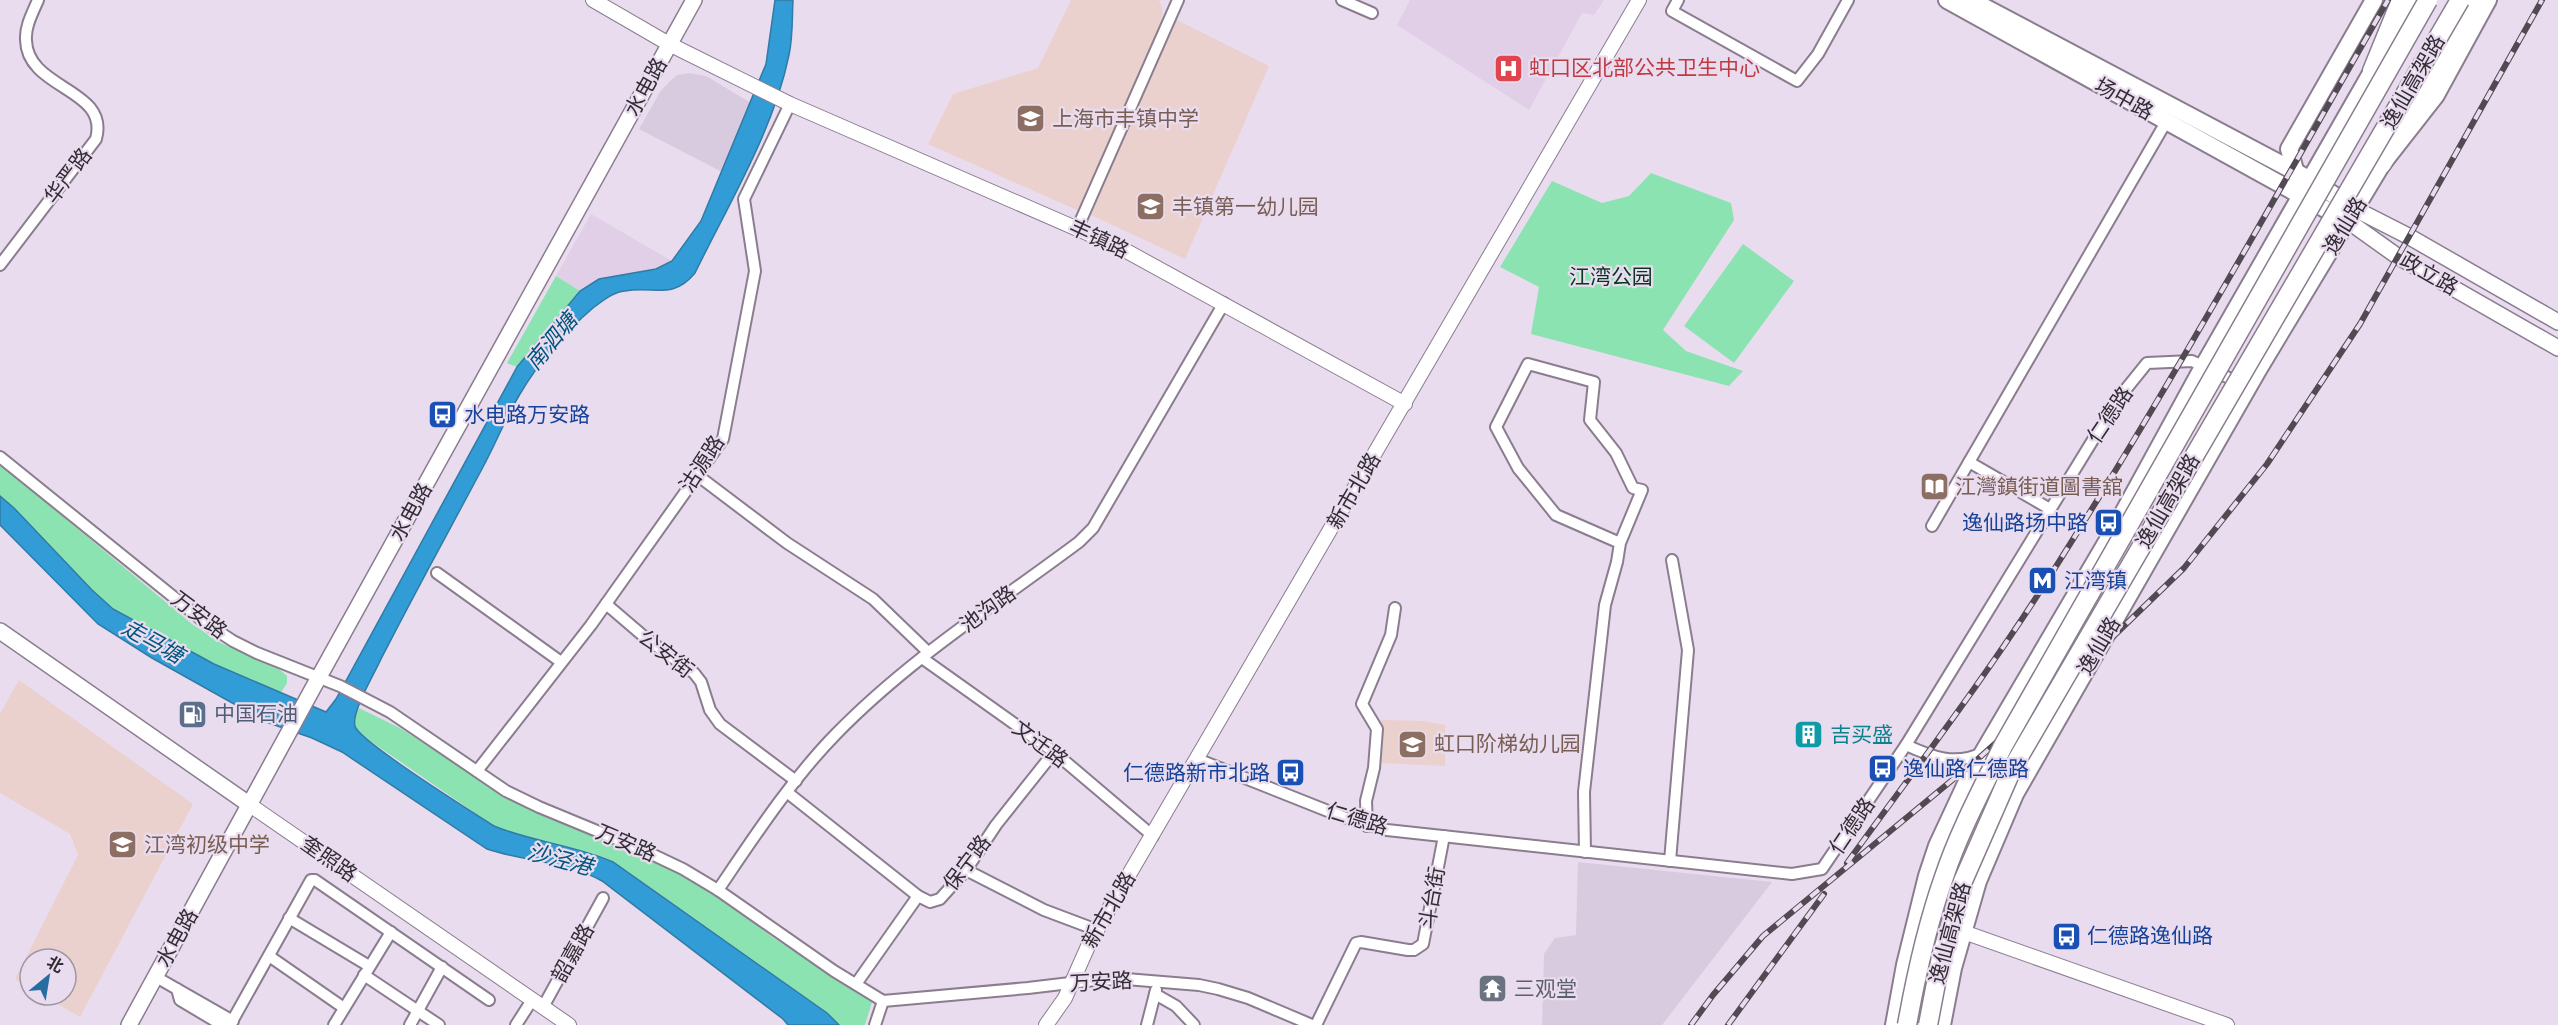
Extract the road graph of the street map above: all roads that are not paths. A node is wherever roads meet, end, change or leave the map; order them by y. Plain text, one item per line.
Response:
1 (38, 0) edge
2 (593, 0) edge
3 (694, 0) edge
4 (1178, 0) edge
5 (1342, 0) edge
6 (1639, 0) edge
7 (1678, 0) edge
8 (1848, 0) edge
9 (1947, 0) edge
10 (1971, 0) edge
11 (2374, 0) edge
12 (2401, 0) edge
13 (2413, 0) edge
14 (2428, 0) edge
15 (2461, 0) edge
16 (2472, 0) edge
17 (2488, 0) edge
18 (1372, 13) dead end
19 (669, 44) junction
20 (2372, 71) junction
21 (785, 102) junction
22 (2166, 122) junction
23 (2382, 165) junction
24 (2295, 171) junction
25 (2311, 180) junction
26 (2302, 195) junction
27 (2352, 215) junction
28 (1077, 229) junction
29 (0, 265) edge
30 (1224, 303) junction
31 (2558, 322) edge
32 (2558, 348) edge
33 (2204, 365) junction
34 (2248, 387) junction
35 (1405, 404) junction
36 (0, 457) edge
37 (1969, 462) junction
38 (697, 476) junction
39 (2050, 509) junction
40 (1932, 526) dead end
41 (1620, 543) junction
42 (1672, 560) dead end
43 (436, 573) dead end
44 (606, 604) junction
45 (1395, 608) dead end
46 (0, 631) edge
47 (925, 655) junction
48 (561, 662) junction
49 (319, 677) junction
50 (1906, 745) junction
51 (1054, 753) junction
52 (1982, 753) junction
53 (1197, 759) junction
54 (477, 771) junction
55 (796, 782) junction
56 (788, 793) junction
57 (250, 805) junction
58 (1367, 826) junction
59 (1153, 836) junction
60 (1444, 836) junction
61 (1585, 852) junction
62 (1670, 861) junction
63 (966, 870) junction
64 (718, 890) junction
65 (918, 896) junction
66 (603, 898) dead end
67 (1916, 916) junction
68 (289, 918) junction
69 (1097, 930) junction
70 (392, 932) junction
71 (1963, 932) junction
72 (269, 956) junction
73 (442, 968) junction
74 (367, 971) junction
75 (156, 977) junction
76 (1071, 982) junction
77 (1158, 982) junction
78 (856, 984) junction
79 (177, 989) junction
80 (1155, 994) junction
81 (489, 1000) dead end
82 (883, 1001) junction
83 (538, 1003) junction
84 (344, 1008) junction
85 (418, 1010) junction
86 (231, 1023) edge
87 (337, 1024) edge
88 (129, 1025) edge
89 (222, 1025) edge
90 (410, 1025) edge
91 (439, 1025) edge
92 (516, 1025) edge
93 (569, 1025) edge
94 (875, 1025) edge
95 (1046, 1025) edge
96 (1148, 1025) edge
97 (1194, 1025) edge
98 (1314, 1025) edge
99 (1894, 1025) edge
100 (1907, 1025) edge
101 (1928, 1025) edge
102 (1942, 1025) edge
103 (2227, 1025) edge

1 - 29 street, 华严路
2 - 19 street
3 - 19 main road, 水电路
4 - 28 street
5 - 18 street
6 - 35 street, 新市北路
7 - 8 street
9 - 22 main road, 场中路
10 - 24 main road, 场中路
11 - 24 main road
12 - 20 highway
13 - 20 main road
14 - 100 highway, 逸仙高架路, bridge
15 - 23 main road, 逸仙路
15 - 101 highway, 逸仙高架路, bridge
16 - 23 highway
17 - 23 main road, 逸仙路
19 - 21 street, 丰镇路
19 - 49 main road, 水电路
20 - 25 main road
21 - 28 street, 丰镇路
21 - 38 street, 沽源路
22 - 26 main road, 场中路
22 - 37 street
23 - 27 main road, 逸仙路
24 - 25 main road, 场中路
24 - 26 main road
25 - 26 main road
25 - 27 main road, 政立路
26 - 27 main road, 政立路
26 - 33 main road
27 - 31 main road, 政立路
27 - 32 main road, 政立路
27 - 34 main road, 逸仙路
28 - 30 street, 丰镇路
30 - 35 street, 丰镇路
30 - 47 street, 池沟路
33 - 34 street, 仁德路
33 - 39 street, 仁德路
33 - 52 main road
34 - 71 main road, 逸仙路
35 - 53 street, 新市北路
36 - 49 street, 万安路
37 - 39 street
37 - 40 street
38 - 44 street, 沽源路
38 - 47 street, 文迁路
39 - 50 street, 仁德路
41 - 41 street
41 - 61 street
42 - 62 street
43 - 48 street
44 - 48 street, 沽源路
44 - 55 street, 公安街
45 - 58 street
46 - 57 main road, 奎照路
47 - 51 street, 文迁路
47 - 55 street, 池沟路
48 - 54 street, 沽源路
49 - 54 street, 万安路
49 - 57 main road, 水电路
50 - 52 street
50 - 62 street, 仁德路
51 - 59 street, 文迁路
51 - 63 street, 保宁路
52 - 67 main road
53 - 58 street, 仁德路
53 - 59 street, 新市北路
54 - 64 street, 万安路
55 - 56 street, 池沟路
56 - 64 street, 池沟路
56 - 65 street
57 - 75 main road, 水电路
57 - 83 street, 奎照路
58 - 60 street, 仁德路
59 - 69 street, 新市北路
60 - 61 street, 仁德路
60 - 98 street, 斗台街
61 - 62 street, 仁德路
63 - 65 street, 保宁路
63 - 69 street
64 - 78 street, 万安路
65 - 78 street, 保宁路
66 - 83 street, 韶嘉路
67 - 71 street
67 - 99 main road
68 - 70 street
68 - 72 street
68 - 74 street
69 - 76 street, 新市北路
70 - 73 street
70 - 74 street
71 - 102 main road, 逸仙路
71 - 103 street
72 - 84 street
72 - 86 street
73 - 81 street
73 - 85 street
74 - 84 street
74 - 85 street
75 - 79 street
75 - 88 main road, 水电路
76 - 77 street, 万安路
76 - 82 street, 万安路
76 - 95 street, 新市北路
77 - 80 street
77 - 98 street, 万安路
78 - 82 street, 万安路
79 - 86 street
79 - 89 street
80 - 96 street
80 - 97 street
82 - 94 street
83 - 92 street, 韶嘉路
83 - 93 street, 奎照路
84 - 87 street
85 - 90 street
85 - 91 street

